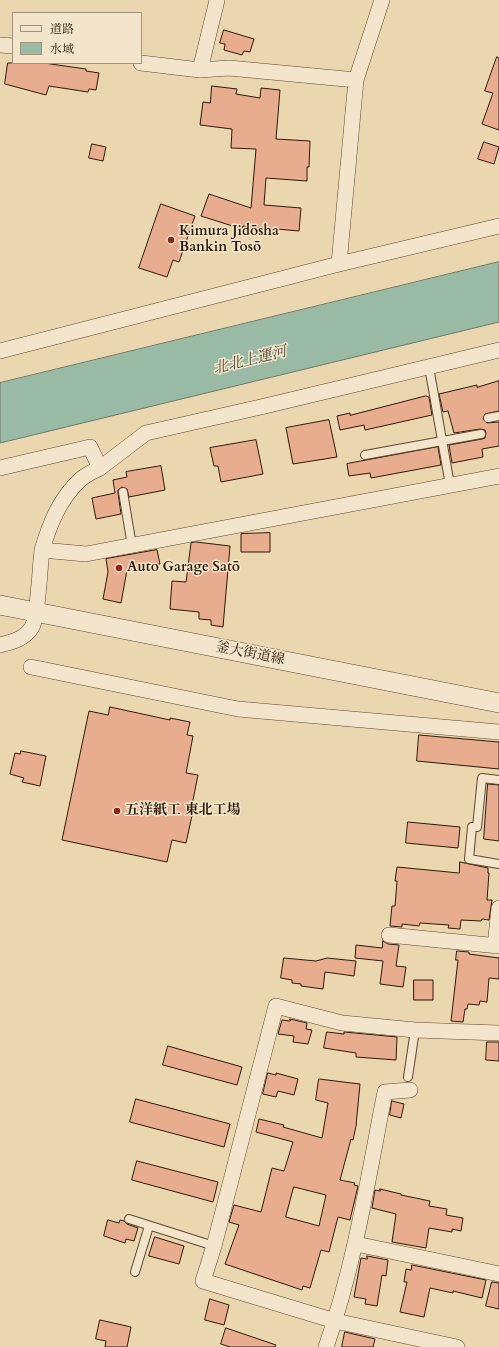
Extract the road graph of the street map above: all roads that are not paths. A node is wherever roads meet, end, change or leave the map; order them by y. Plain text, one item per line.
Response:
1 (217, 0) edge
2 (382, 0) edge
3 (0, 45) edge
4 (12, 46) edge
5 (142, 62) edge
6 (200, 70) junction
7 (356, 80) junction
8 (499, 226) edge
9 (339, 264) junction
10 (499, 350) edge
11 (0, 351) edge
12 (429, 367) junction
13 (499, 416) edge
14 (488, 418) dead end
15 (481, 434) dead end
16 (442, 441) junction
17 (365, 455) dead end
18 (0, 468) edge
19 (100, 468) junction
20 (499, 476) edge
21 (450, 486) junction
22 (123, 492) dead end
23 (132, 546) junction
24 (42, 550) junction
25 (0, 605) edge
26 (35, 612) junction
27 (0, 644) edge
28 (31, 668) dead end
29 (499, 704) edge
30 (499, 732) edge
31 (499, 780) edge
32 (499, 864) edge
33 (499, 908) edge
34 (389, 935) dead end
35 (497, 946) edge
36 (415, 1030) junction
37 (499, 1033) edge
38 (409, 1083) joint
39 (129, 1219) dead end
40 (149, 1226) junction
41 (356, 1244) junction
42 (214, 1246) junction
43 (135, 1272) dead end
44 (499, 1274) edge
45 (335, 1321) junction
46 (326, 1347) edge
47 (457, 1347) edge

1 - 6 street
2 - 7 street
3 - 4 street
5 - 6 street
6 - 7 street
7 - 9 street
8 - 9 street
9 - 11 street
10 - 12 street
12 - 16 lane
12 - 19 street
13 - 14 lane
15 - 16 lane
16 - 17 lane
16 - 21 lane
18 - 19 street
19 - 24 street
20 - 21 street
21 - 23 street
22 - 23 lane
23 - 24 street
24 - 26 street
25 - 26 street, 釜大街道線
26 - 27 street
26 - 29 street, 釜大街道線
28 - 30 street
31 - 32 lane
33 - 35 street
34 - 35 street
36 - 37 street
36 - 38 lane
36 - 42 street
38 - 41 street
39 - 40 lane
40 - 42 lane
40 - 43 lane
41 - 44 street
41 - 45 street
42 - 45 street
45 - 46 street
45 - 47 street

